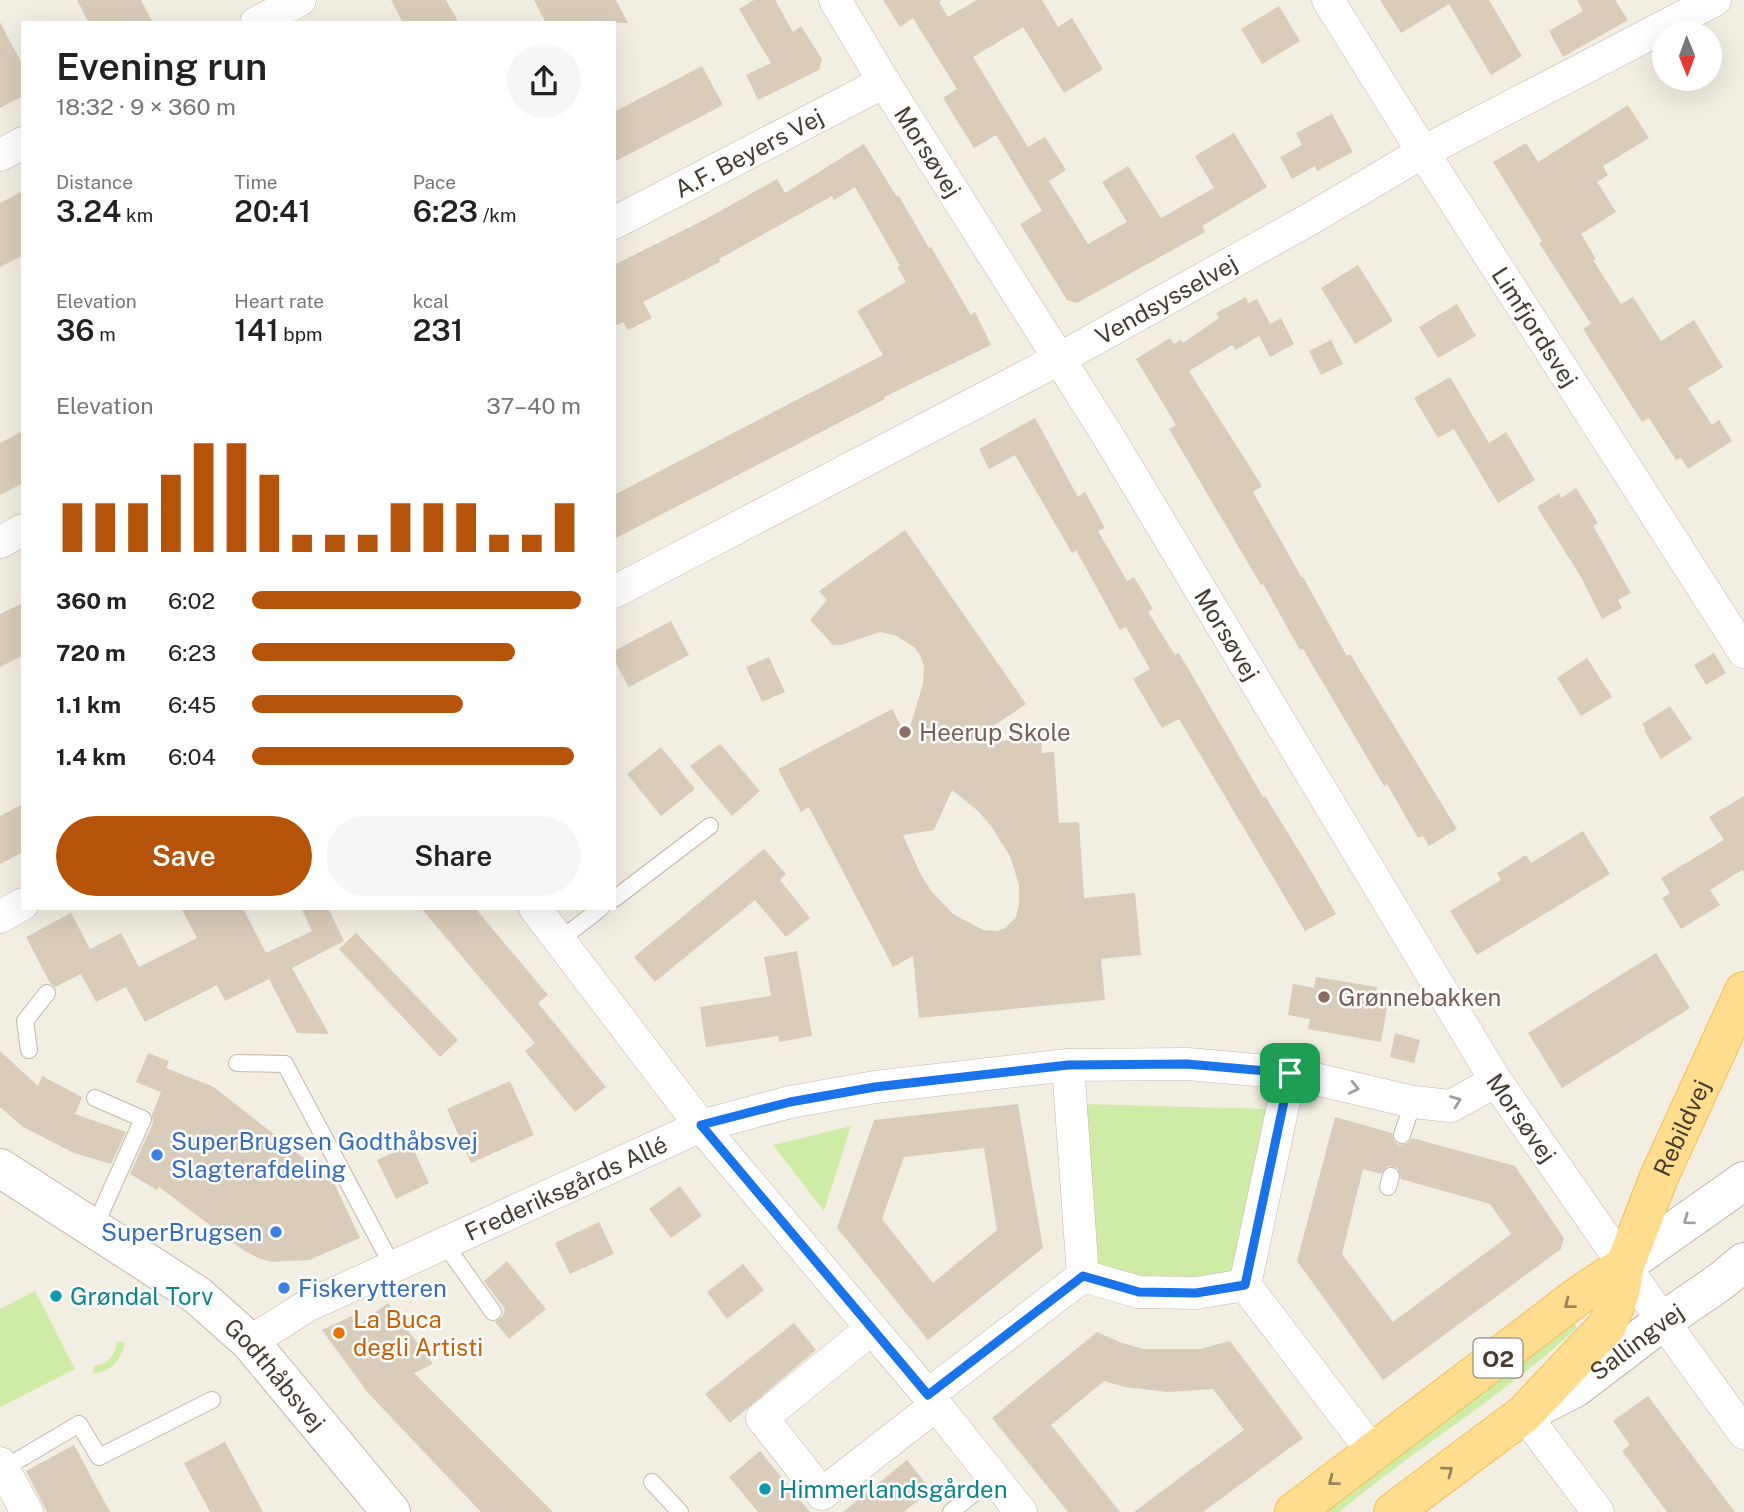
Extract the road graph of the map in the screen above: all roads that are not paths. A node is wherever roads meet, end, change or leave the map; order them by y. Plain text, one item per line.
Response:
1 (300, 0) edge
2 (835, 0) edge
3 (1328, 0) edge
4 (1714, 0) edge
5 (260, 21) edge
6 (884, 82) junction
7 (21, 144) edge
8 (1423, 152) junction
9 (0, 155) edge
10 (616, 222) edge
11 (1059, 359) junction
12 (21, 531) edge
13 (0, 541) edge
14 (616, 591) edge
15 (1744, 652) edge
16 (710, 826) dead end
17 (616, 897) edge
18 (21, 905) edge
19 (537, 910) edge
20 (598, 910) edge
21 (0, 916) edge
22 (560, 940) junction
23 (1744, 991) edge
24 (47, 993) dead end
25 (29, 1050) dead end
26 (237, 1063) dead end
27 (1068, 1065) junction
28 (1290, 1073) junction
29 (1496, 1081) junction
30 (95, 1098) dead end
31 (1413, 1102) junction
32 (701, 1125) junction
33 (1402, 1135) dead end
34 (0, 1168) edge
35 (1744, 1181) edge
36 (94, 1228) junction
37 (444, 1243) junction
38 (1744, 1262) edge
39 (1625, 1265) junction
40 (393, 1267) junction
41 (1083, 1276) junction
42 (1245, 1285) junction
43 (493, 1312) dead end
44 (1663, 1321) junction
45 (871, 1329) junction
46 (250, 1342) junction
47 (932, 1400) junction
48 (212, 1401) dead end
49 (1524, 1414) junction
50 (1744, 1433) edge
51 (1372, 1451) junction
52 (1, 1466) edge
53 (994, 1477) junction
54 (652, 1482) dead end
55 (1409, 1507) edge
56 (27, 1512) edge
57 (391, 1512) edge
58 (680, 1512) edge
59 (951, 1512) edge
60 (1021, 1512) edge
61 (1294, 1512) edge
62 (1598, 1512) edge

1 - 5 street
2 - 6 street, Morsøvej
3 - 8 street, Limfjordsvej
4 - 8 street, Vendsysselvej
6 - 10 street, A.F. Beyers Vej
6 - 11 street, Morsøvej
7 - 9 street
8 - 11 street, Vendsysselvej
8 - 15 street, Limfjordsvej
11 - 14 street, Vendsysselvej
11 - 29 street, Morsøvej
12 - 13 street
16 - 17 lane
18 - 21 street
19 - 22 street
20 - 22 lane
22 - 32 street
23 - 39 main road, Rebildvej / O2
24 - 25 lane
26 - 40 lane
27 - 28 street, Frederiksgårds Allé
27 - 32 street, Frederiksgårds Allé
27 - 41 street
28 -> 31 street, Frederiksgårds Allé
28 - 42 street
31 -> 29 street, Frederiksgårds Allé
29 - 39 street, Morsøvej
30 - 36 lane
31 - 33 lane
32 - 37 street, Frederiksgårds Allé
32 - 45 street
34 - 36 street, Godthåbsvej
35 -> 39 street
36 - 46 street, Godthåbsvej
37 - 40 street, Frederiksgårds Allé
37 - 43 lane
38 - 44 street, Sallingvej
39 - 44 street, Morsøvej
39 - 49 main road, Sallingvej / O2
39 -> 51 main road, O2
40 - 46 street, Frederiksgårds Allé
41 - 42 street
41 - 47 street
42 - 51 street
44 - 49 street, Sallingvej
44 - 50 street, Morsøvej
45 - 47 street
45 - 47 street
46 - 57 street, Godthåbsvej
47 - 53 street
48 - 52 lane
55 -> 49 main road, Sallingvej / O2
49 - 62 street
51 -> 61 main road, O2
52 - 56 street
53 - 59 lane
53 - 60 street
54 - 58 lane

